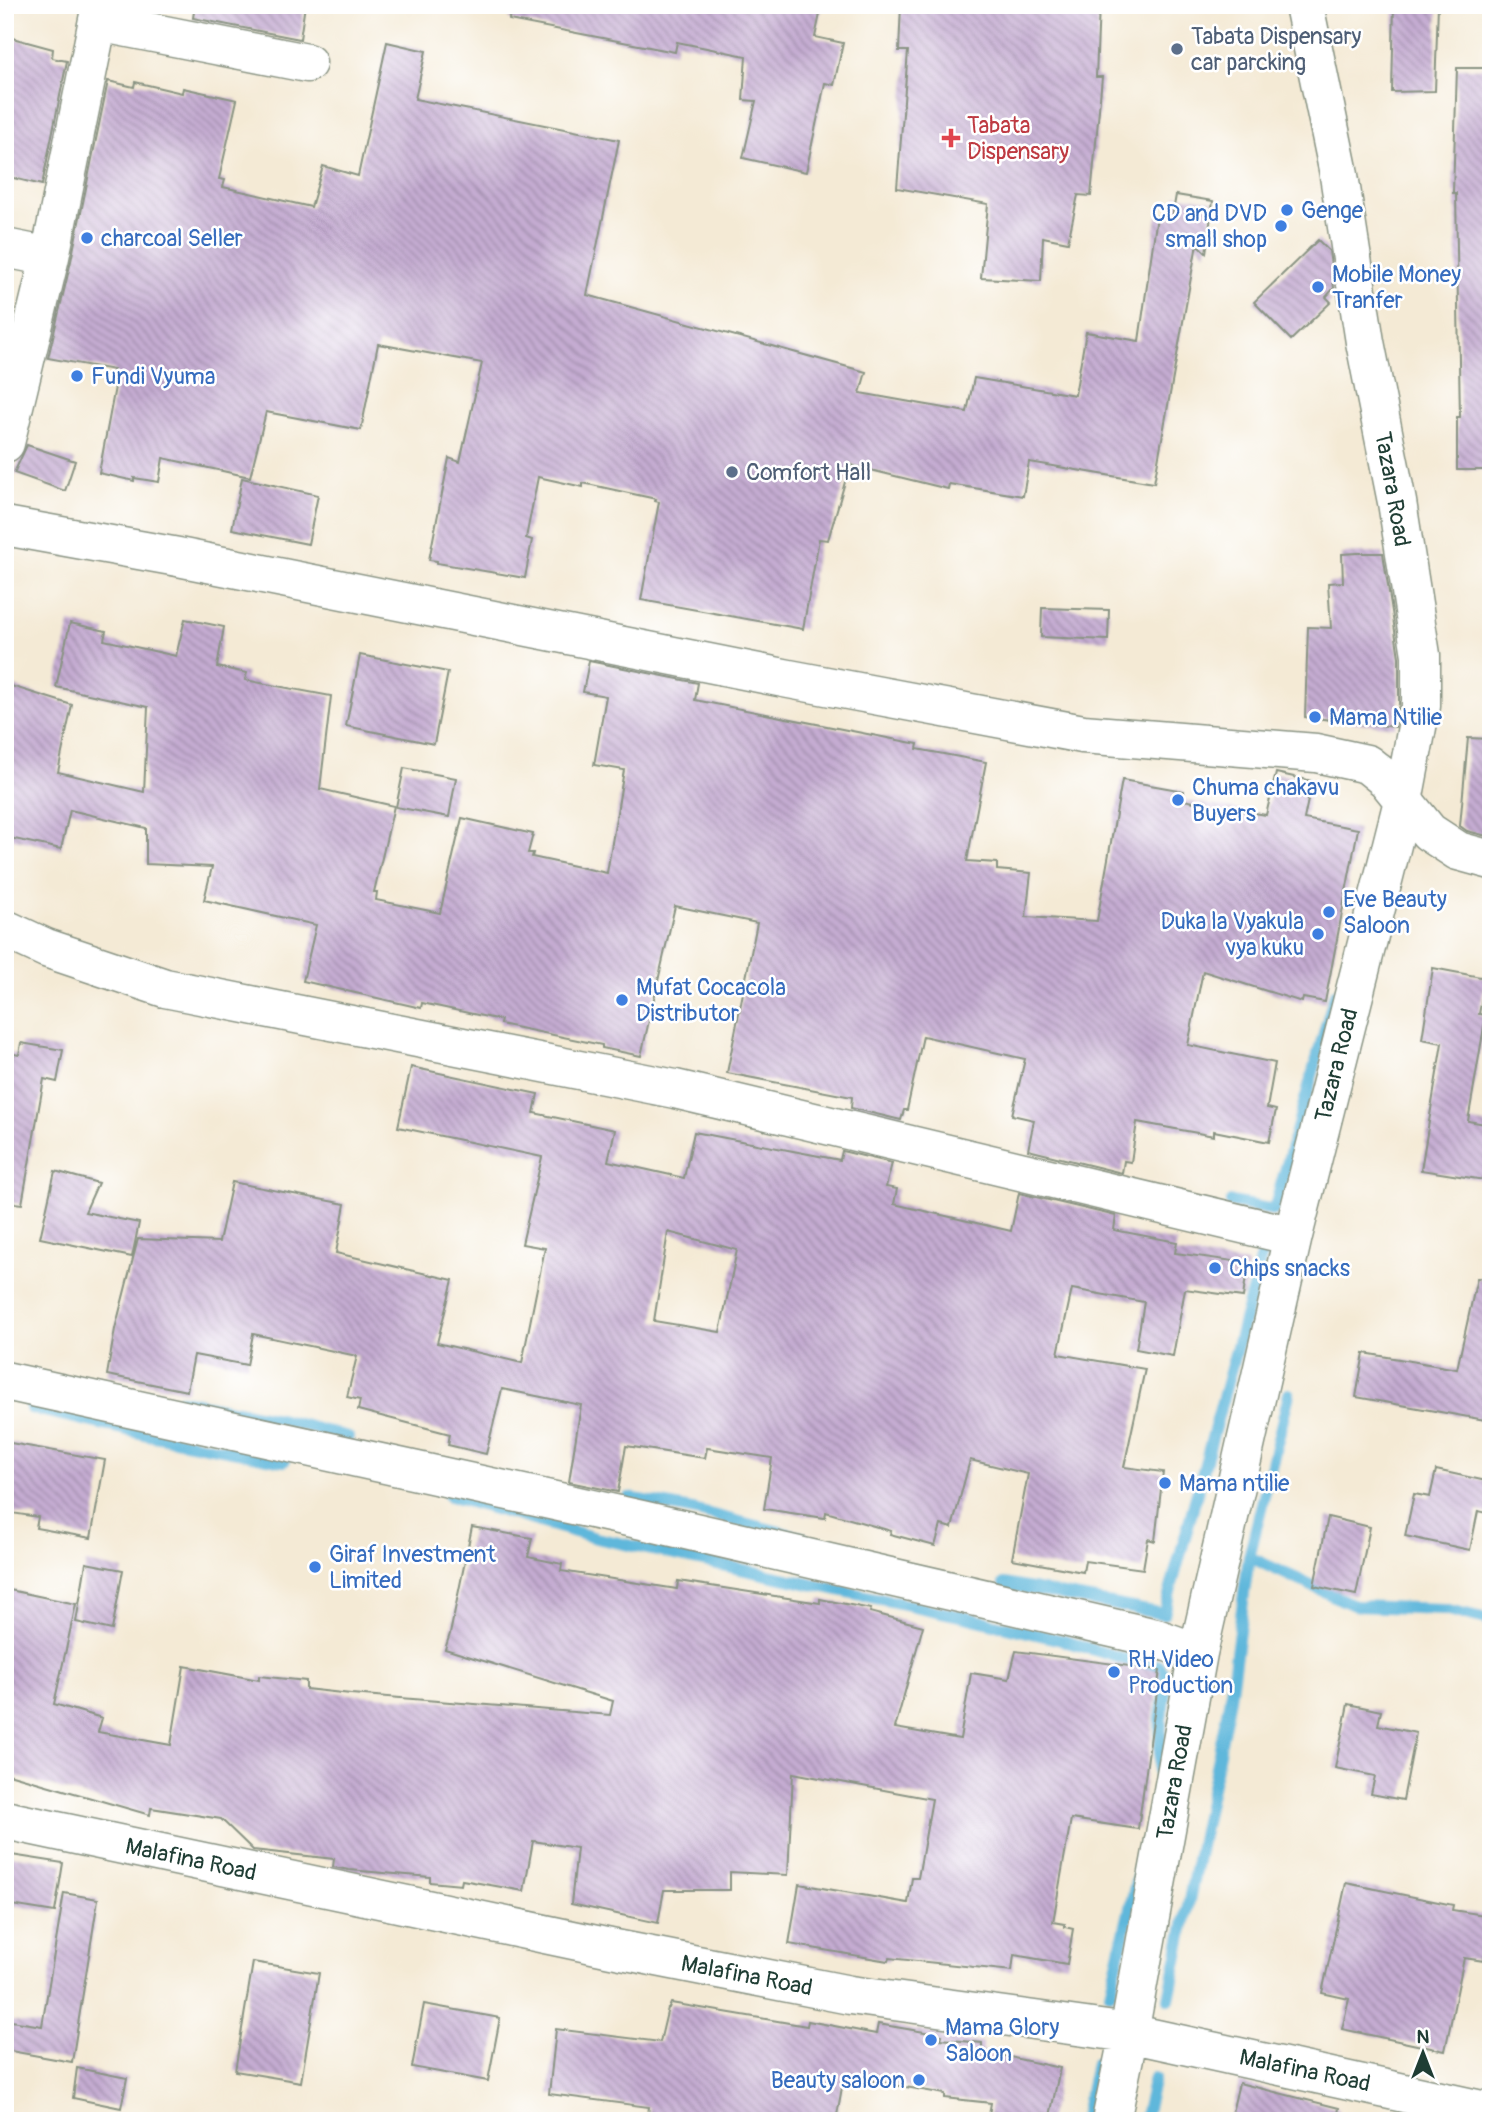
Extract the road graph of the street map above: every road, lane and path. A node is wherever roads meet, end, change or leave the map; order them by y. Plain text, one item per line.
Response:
1 (1304, 5) edge
2 (100, 14) edge
3 (307, 63) dead end
4 (5, 248) edge
5 (50, 257) junction
6 (5, 443) edge
7 (5, 526) edge
8 (1403, 801) junction
9 (1491, 860) edge
10 (5, 929) edge
11 (1293, 1236) junction
12 (5, 1381) edge
13 (1198, 1653) junction
14 (5, 1820) edge
15 (1129, 2032) junction
16 (1491, 2112) edge
17 (1111, 2121) edge

1 - 8 street, Tazara Road
2 - 3 street
2 - 5 street
4 - 5 street
5 - 6 street
7 - 8 street
8 - 9 street
8 - 11 street, Tazara Road
10 - 11 street
11 - 13 street, Tazara Road
12 - 13 street
13 - 15 street, Tazara Road
14 - 15 street, Malafina Road
15 - 16 street, Malafina Road
15 - 17 street, Tazara Road

